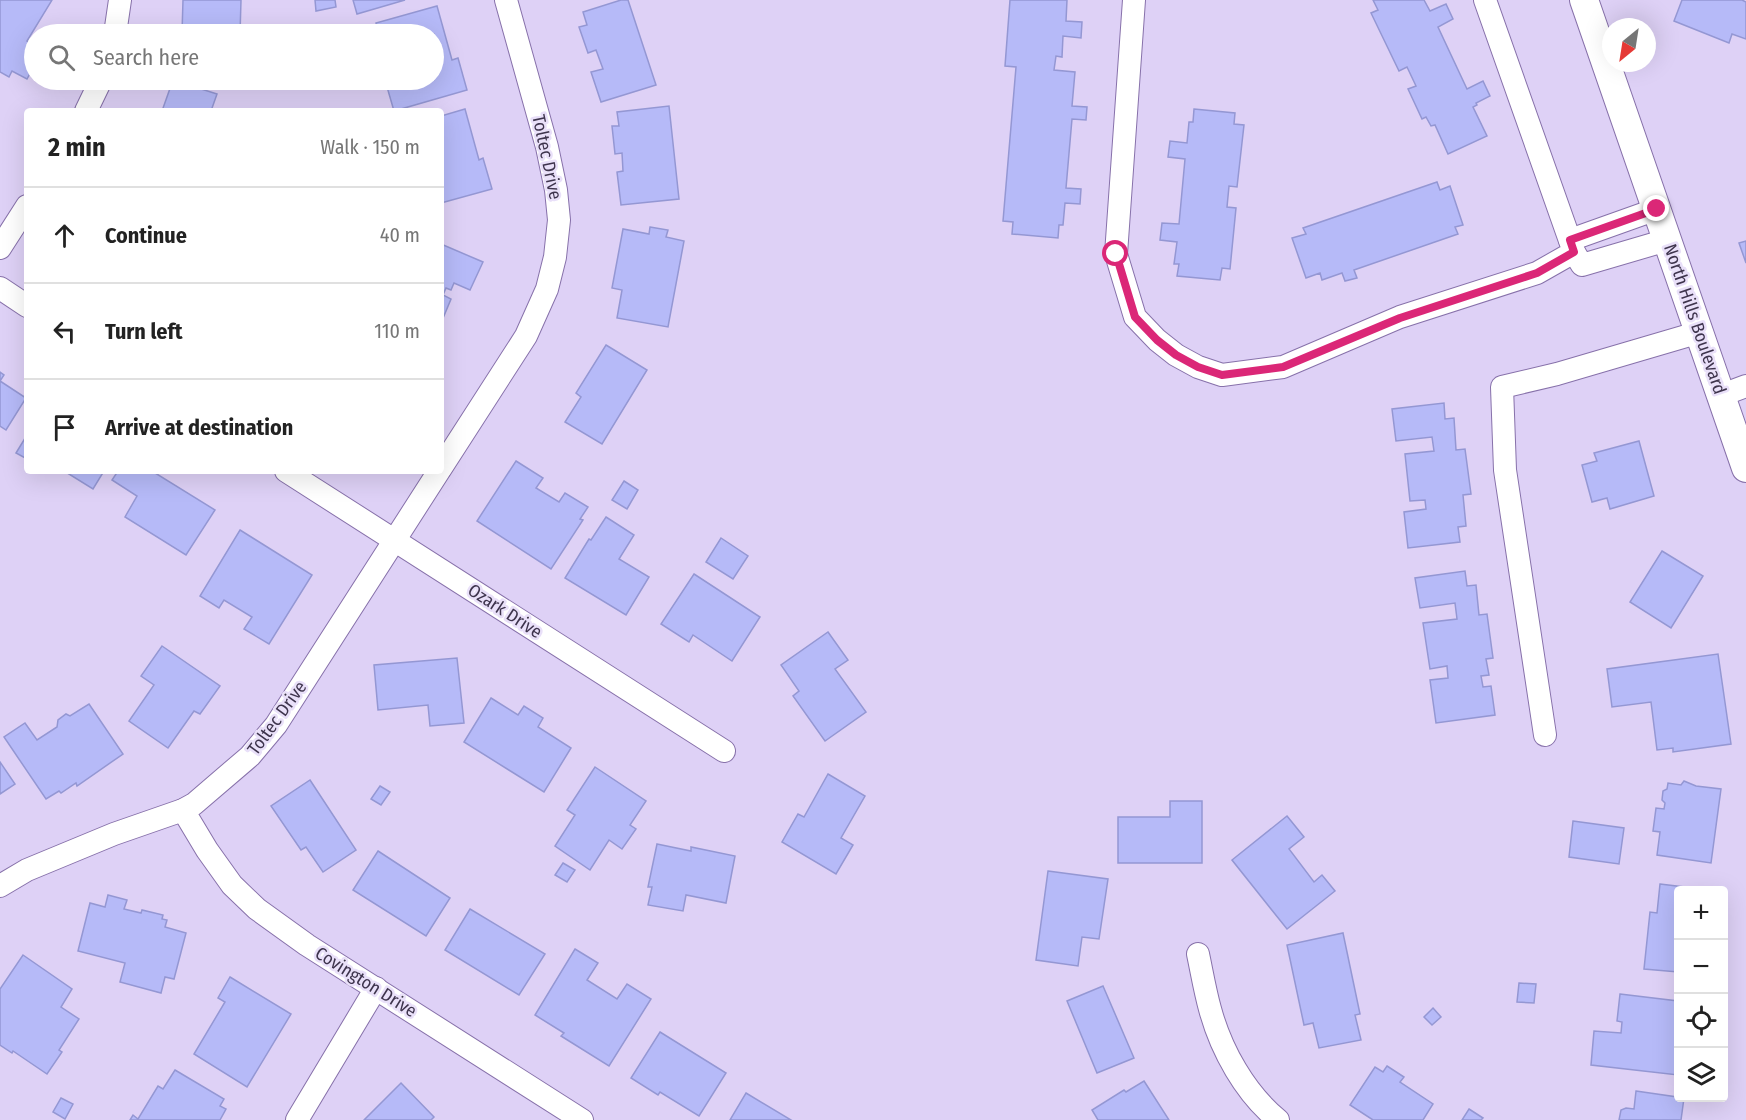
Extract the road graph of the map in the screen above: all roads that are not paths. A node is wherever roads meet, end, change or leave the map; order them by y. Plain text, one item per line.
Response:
1 (120, 0) edge
2 (506, 0) edge
3 (1134, 0) edge
4 (1485, 0) edge
5 (1584, 0) edge
6 (116, 24) edge
7 (96, 90) edge
8 (87, 108) edge
9 (1657, 209) junction
10 (24, 211) edge
11 (1667, 240) junction
12 (0, 248) edge
13 (1575, 252) junction
14 (0, 288) edge
15 (24, 304) edge
16 (1700, 332) junction
17 (1734, 391) edge
18 (444, 464) edge
19 (1746, 468) edge
20 (291, 474) edge
21 (437, 474) edge
22 (395, 541) junction
23 (1545, 735) dead end
24 (724, 751) dead end
25 (183, 810) junction
26 (0, 886) edge
27 (1198, 954) dead end
28 (376, 988) junction
29 (297, 1120) edge
30 (582, 1120) edge
31 (1278, 1120) edge

1 - 6 street
2 - 18 street, Toltec Drive
3 - 13 street
4 - 13 street
5 - 9 street, North Hills Boulevard
7 - 8 street
9 - 11 street, North Hills Boulevard
9 - 13 street
10 - 12 street
11 - 13 street
11 - 16 street, North Hills Boulevard
14 - 15 street
16 - 17 street, North Hills Boulevard
16 - 23 street
17 - 19 street, North Hills Boulevard
20 - 22 street, Ozark Drive
21 - 22 street, Toltec Drive
22 - 24 street, Ozark Drive
22 - 25 street, Toltec Drive
25 - 26 street, Toltec Drive
25 - 28 street, Covington Drive
27 - 31 street
28 - 29 street
28 - 30 street, Covington Drive

